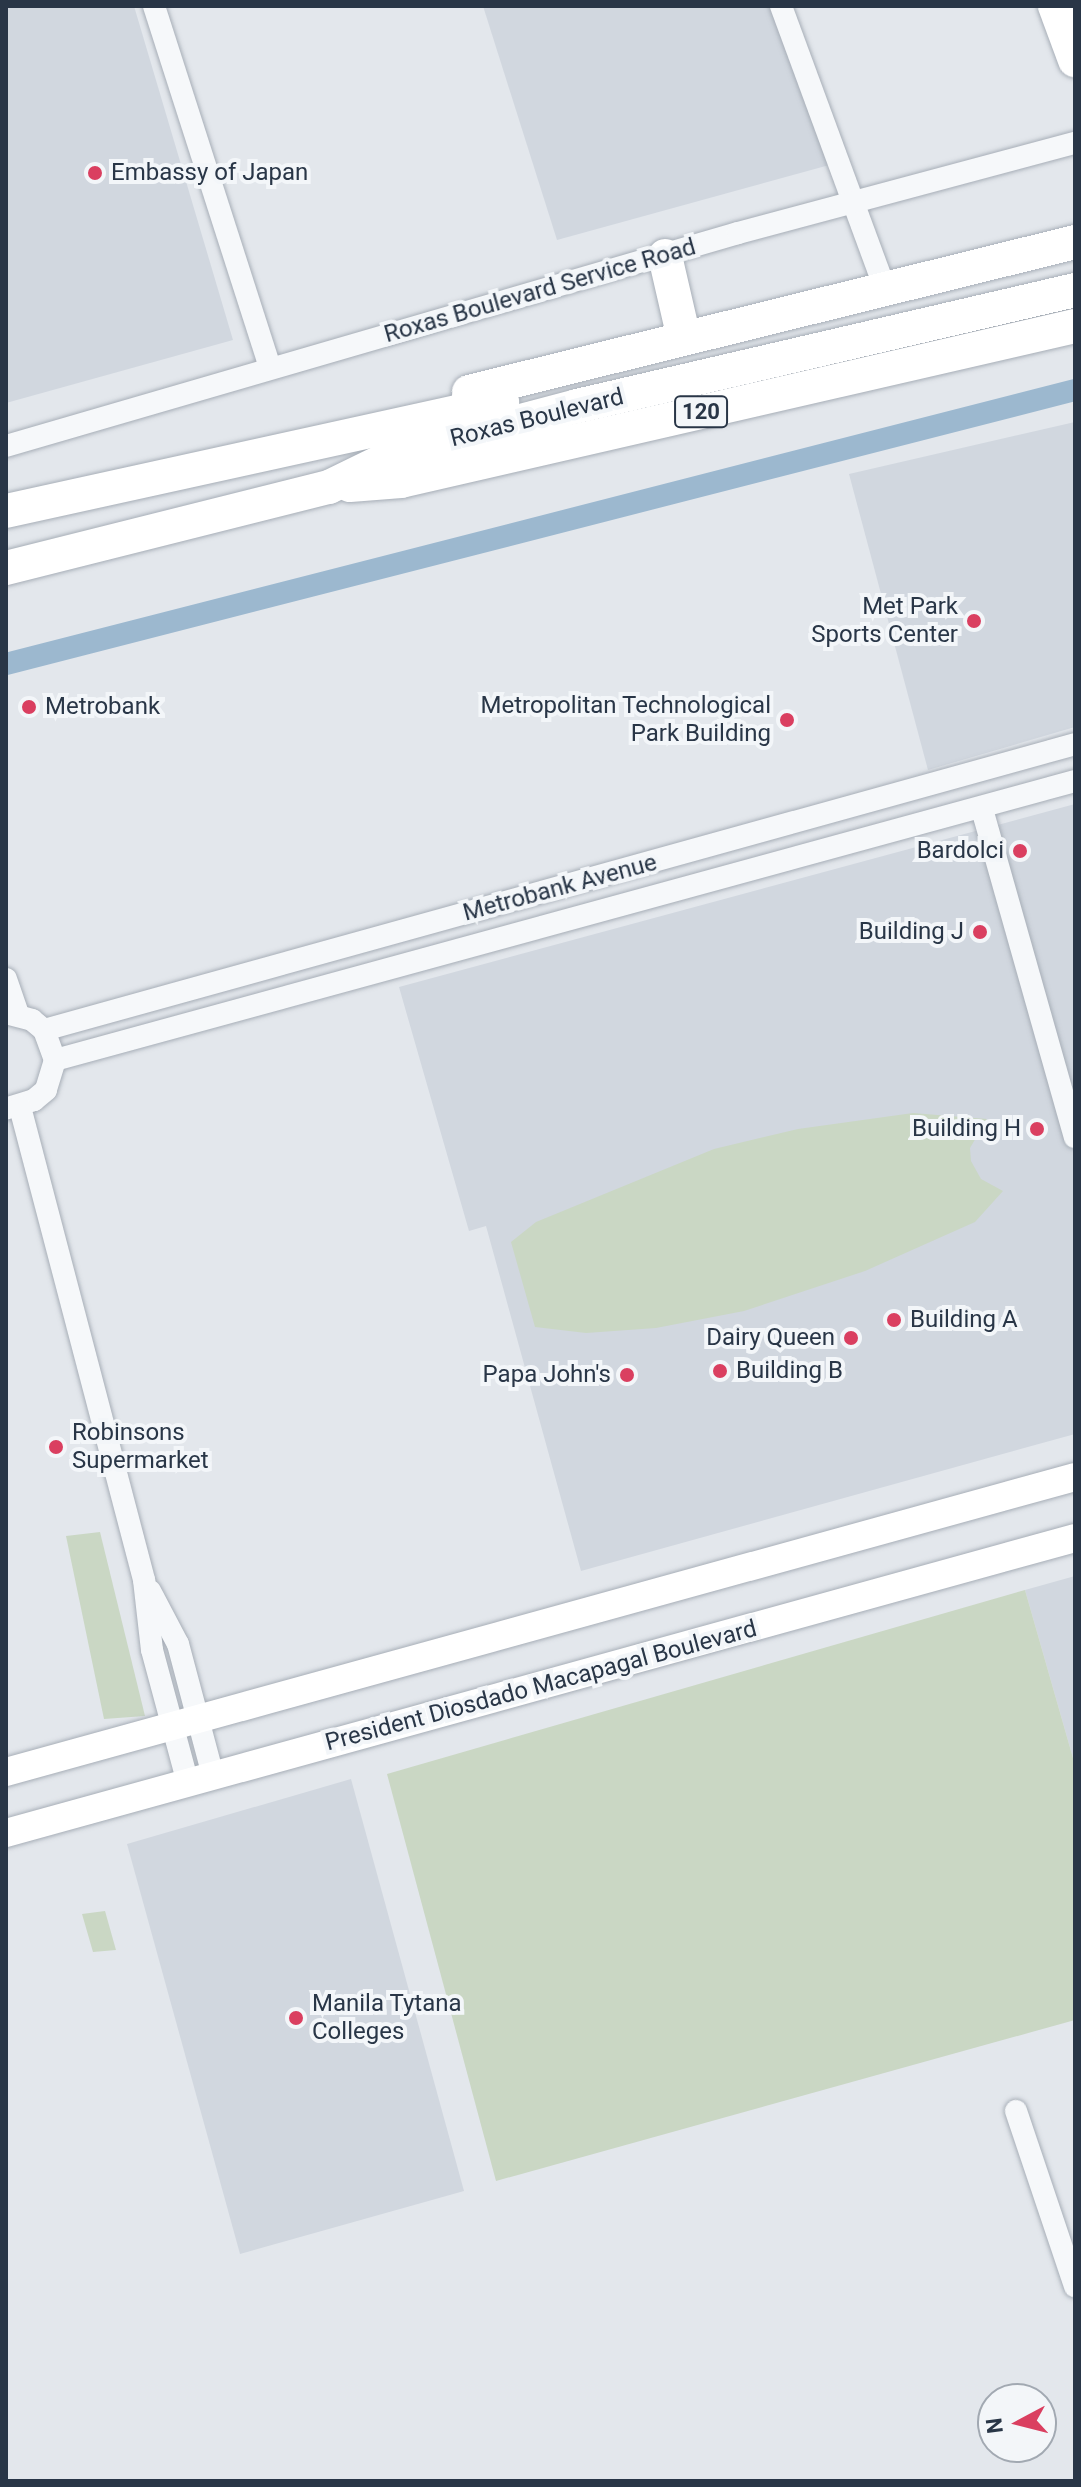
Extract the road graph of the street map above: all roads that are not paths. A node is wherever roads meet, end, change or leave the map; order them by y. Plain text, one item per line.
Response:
1 (154, 6) edge
2 (781, 6) edge
3 (1055, 6) edge
4 (1075, 60) edge
5 (1075, 143) edge
6 (850, 206) junction
7 (1069, 254) edge
8 (665, 256) junction
9 (885, 289) junction
10 (1075, 290) edge
11 (1074, 326) edge
12 (684, 338) junction
13 (270, 367) junction
14 (574, 396) junction
15 (320, 439) junction
16 (6, 446) edge
17 (329, 487) junction
18 (6, 511) edge
19 (6, 568) edge
20 (1075, 744) edge
21 (1075, 781) edge
22 (982, 809) junction
23 (6, 979) edge
24 (12, 1014) edge
25 (44, 1030) junction
26 (55, 1060) junction
27 (13, 1108) edge
28 (1075, 1137) edge
29 (1075, 1477) edge
30 (1075, 1538) edge
31 (184, 1720) junction
32 (6, 1772) edge
33 (200, 1780) junction
34 (6, 1833) edge
35 (1016, 2111) dead end
36 (1075, 2286) edge

1 - 13 street
2 - 6 street
3 - 4 highway
5 - 6 street, Roxas Boulevard Service Road
6 - 8 street, Roxas Boulevard Service Road
6 - 9 street
7 - 9 highway, 120
7 - 14 highway, Roxas Boulevard / 120
8 - 12 highway
8 - 13 street, Roxas Boulevard Service Road
9 - 12 highway, 120
10 - 14 highway, Roxas Boulevard / 120
11 - 17 highway, 120
12 - 15 highway, 120
13 - 16 street, Roxas Boulevard Service Road
14 - 15 highway, Roxas Boulevard / 120
14 - 17 highway, Roxas Boulevard / 120
15 - 18 highway, Roxas Boulevard / 120
17 - 19 highway, Roxas Boulevard / 120
20 - 25 street, Metrobank Avenue
21 - 22 street, Metrobank Avenue
22 - 26 street, Metrobank Avenue
22 - 28 street
23 - 24 street
24 - 25 street
25 - 26 street
26 - 27 street
27 - 31 street
29 - 31 main road
30 - 33 main road, President Diosdado Macapagal Boulevard
31 - 32 main road
31 - 33 street
33 - 34 main road, President Diosdado Macapagal Boulevard
35 - 36 street

